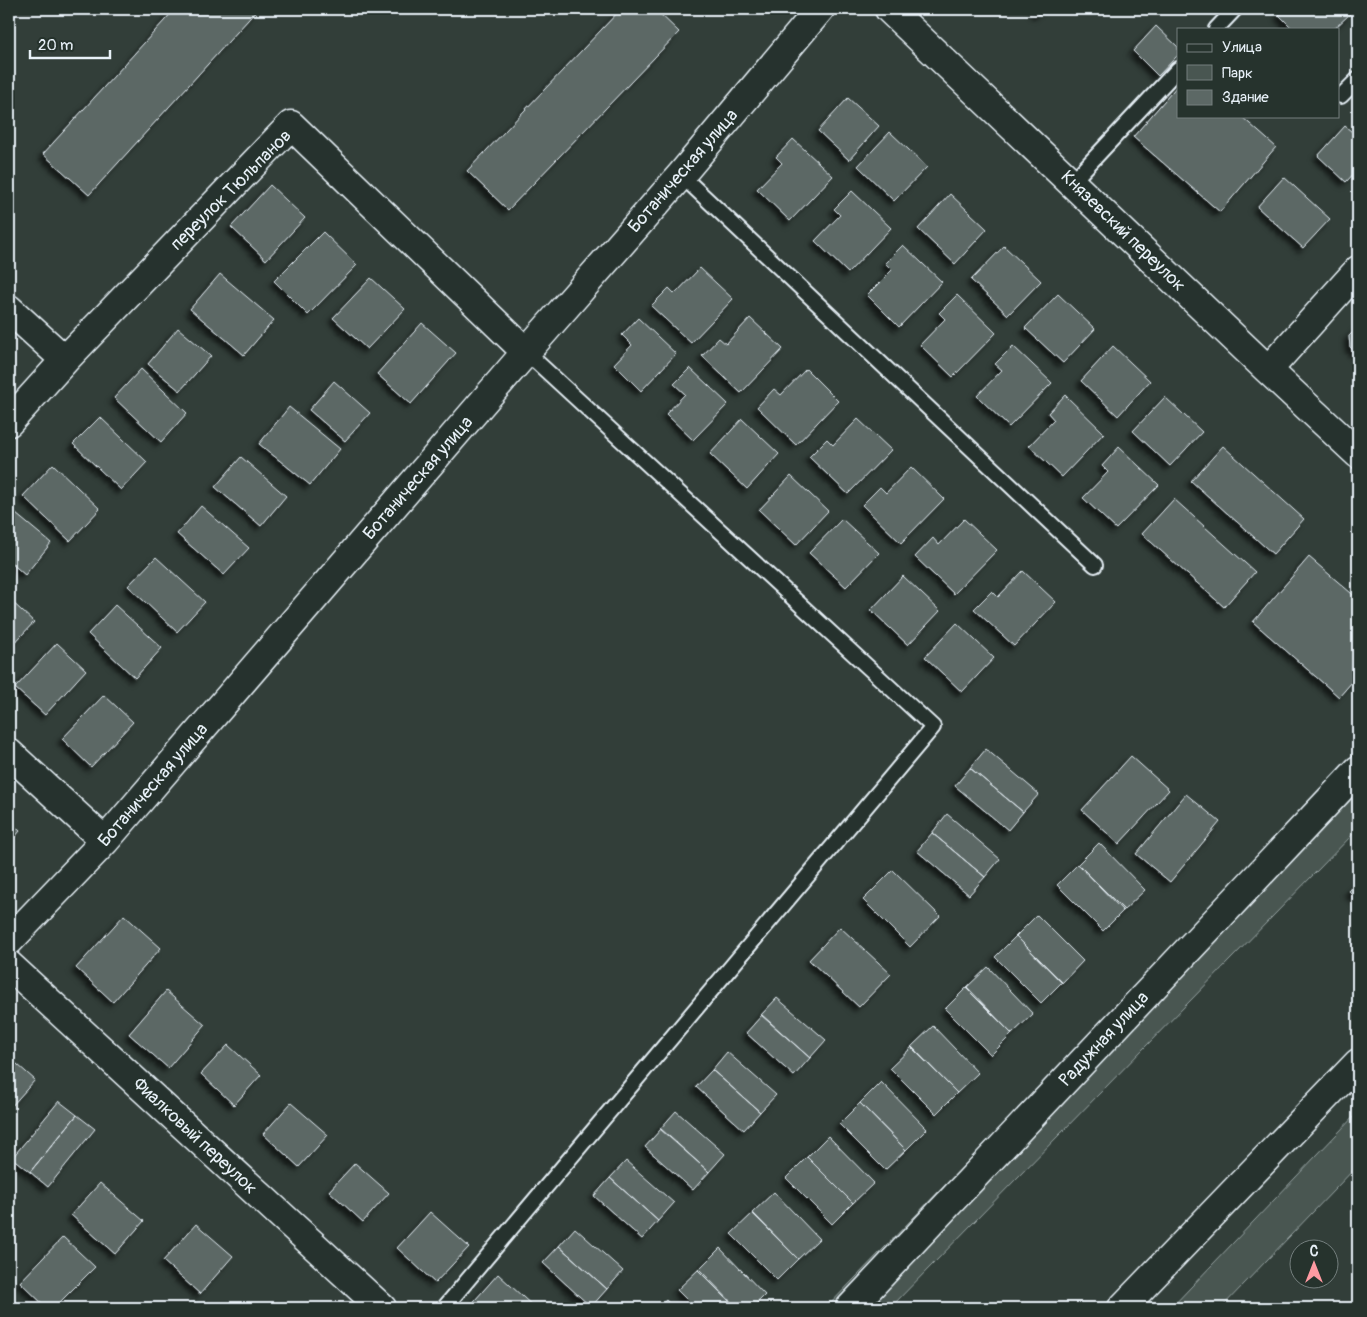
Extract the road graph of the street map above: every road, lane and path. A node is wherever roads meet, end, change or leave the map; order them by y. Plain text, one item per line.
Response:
1 (820, 9) edge
2 (889, 9) edge
3 (1235, 9) edge
4 (1217, 28) edge
5 (1177, 70) edge
6 (1358, 78) edge
7 (1341, 96) dead end
8 (681, 175) junction
9 (1072, 182) junction
10 (1358, 270) edge
11 (9, 309) edge
12 (526, 352) junction
13 (66, 360) junction
14 (1268, 370) junction
15 (9, 422) edge
16 (1358, 454) edge
17 (1095, 565) dead end
18 (9, 753) edge
19 (1358, 770) edge
20 (105, 841) junction
21 (9, 941) edge
22 (9, 964) edge
23 (1358, 1063) edge
24 (382, 1308) edge
25 (444, 1308) edge
26 (850, 1308) edge
27 (1122, 1308) edge

1 - 8 street, Ботаническая улица
2 - 9 street, Князевский переулок
3 - 4 lane
5 - 9 lane
6 - 7 lane
8 - 12 street, Ботаническая улица
8 - 17 lane
9 - 14 street, Князевский переулок
10 - 14 street
11 - 13 street
12 - 13 street, переулок Тюльпанов
12 - 20 street, Ботаническая улица
12 - 25 lane
13 - 15 street, переулок Тюльпанов
14 - 16 street, Князевский переулок
18 - 20 street
19 - 26 street, Радужная улица
20 - 21 street, Ботаническая улица
22 - 24 street, Фиалковый переулок
23 - 27 street

